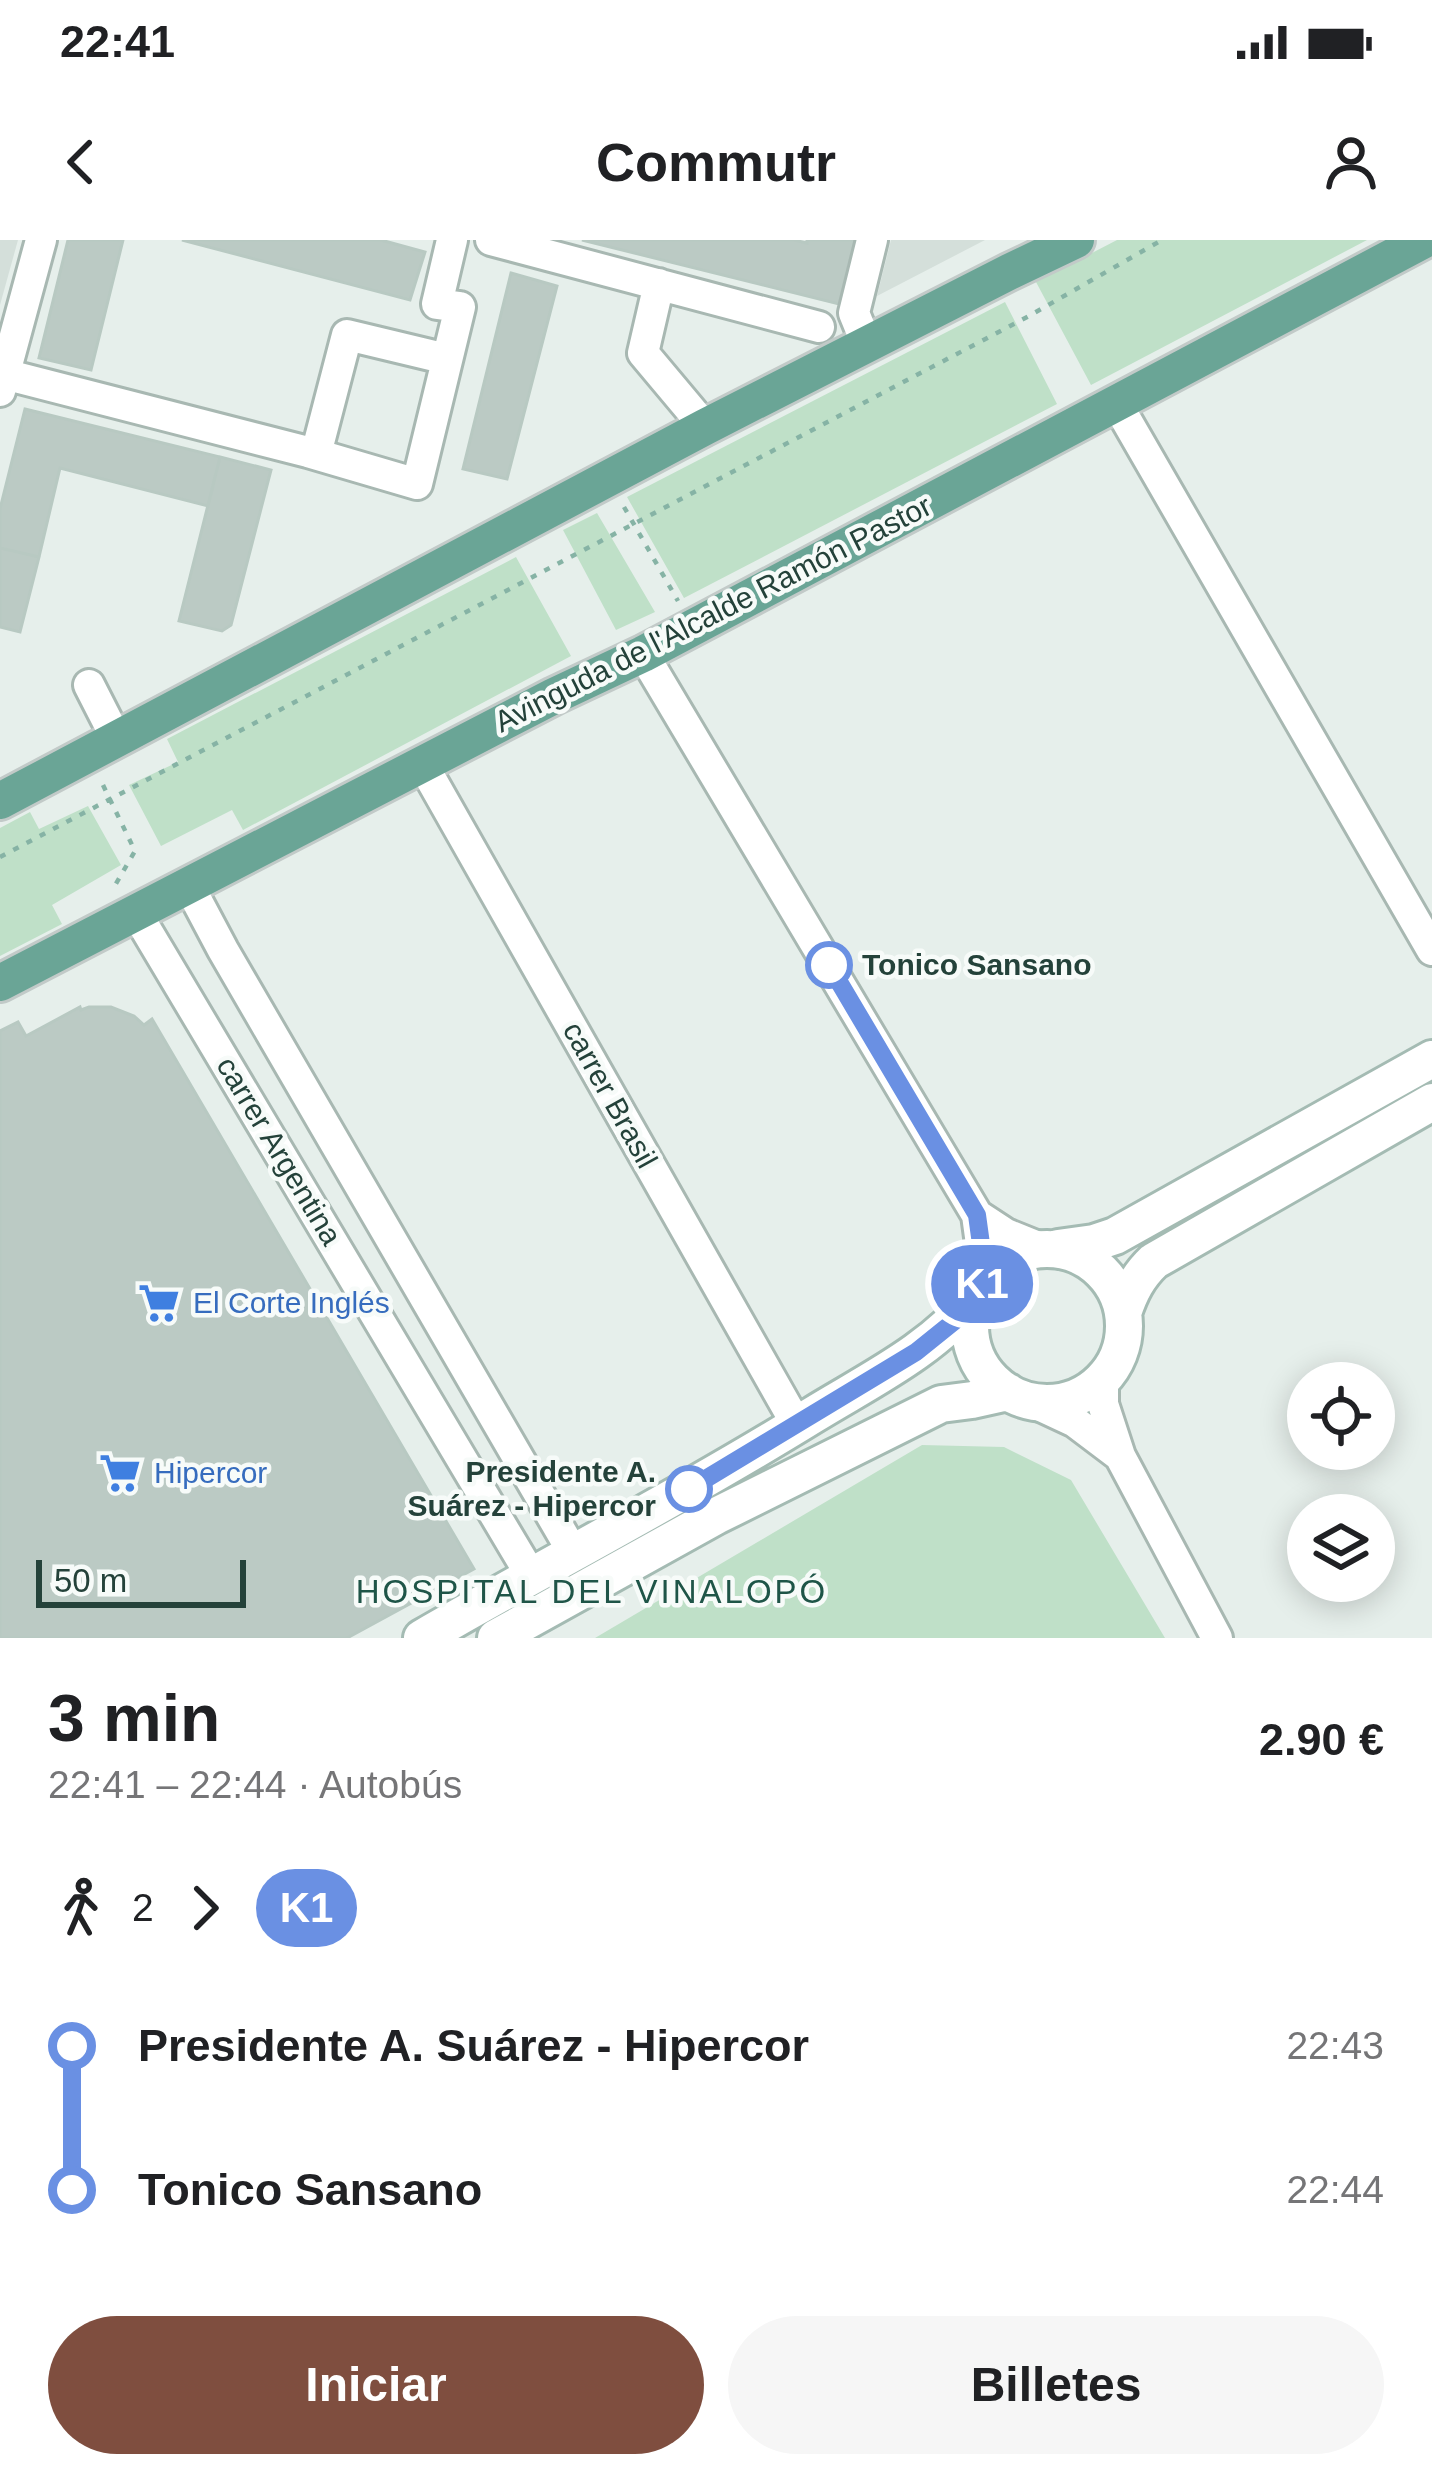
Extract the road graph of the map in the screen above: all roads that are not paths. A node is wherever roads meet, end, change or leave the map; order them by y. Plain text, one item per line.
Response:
1 (41, 240) edge
2 (490, 240) edge
3 (872, 240) edge
4 (1076, 240) edge
5 (1424, 240) edge
6 (449, 249) edge
7 (659, 284) junction
8 (819, 327) dead end
9 (867, 345) junction
10 (447, 359) junction
11 (1, 380) edge
12 (1117, 404) junction
13 (705, 427) junction
14 (316, 454) junction
15 (643, 654) junction
16 (89, 686) dead end
17 (101, 746) junction
18 (424, 765) junction
19 (0, 801) edge
20 (188, 884) junction
21 (125, 898) junction
22 (1432, 950) edge
23 (0, 983) edge
24 (1432, 1059) edge
25 (1432, 1102) edge
26 (977, 1215) junction
27 (1050, 1249) junction
28 (979, 1291) junction
29 (1123, 1313) junction
30 (1103, 1378) junction
31 (1019, 1396) junction
32 (797, 1425) junction
33 (1120, 1456) junction
34 (574, 1554) junction
35 (532, 1577) junction
36 (422, 1638) edge
37 (496, 1638) edge
38 (1217, 1638) edge

1 - 11 street
2 - 7 street
3 - 9 street
4 - 9 main road
5 - 12 main road, Avinguda de l'Alcalde Ramón Pastor
6 - 10 street
7 - 8 street
7 - 13 street
9 - 13 main road
10 - 14 street
10 - 14 street
11 - 14 street
12 - 15 main road, Avinguda de l'Alcalde Ramón Pastor
12 - 22 street
13 - 17 main road
15 - 18 main road, Avinguda de l'Alcalde Ramón Pastor
15 - 26 street
16 - 17 street
17 - 19 main road
18 - 20 main road, Avinguda de l'Alcalde Ramón Pastor
18 - 32 street, carrer Brasil
20 - 21 main road, Avinguda de l'Alcalde Ramón Pastor
20 - 34 street, carrer Argentina
21 - 23 main road, Avinguda de l'Alcalde Ramón Pastor
21 - 35 street, carrer Argentina
24 - 27 main road
25 - 29 main road
26 - 27 street
26 - 28 street
27 - 28 main road
27 - 29 main road
28 - 31 main road
28 - 32 main road
29 - 30 main road
30 - 31 main road
30 - 33 street
31 - 33 street
31 - 37 main road
32 - 34 main road
33 - 38 street
34 - 35 main road
35 - 36 main road

